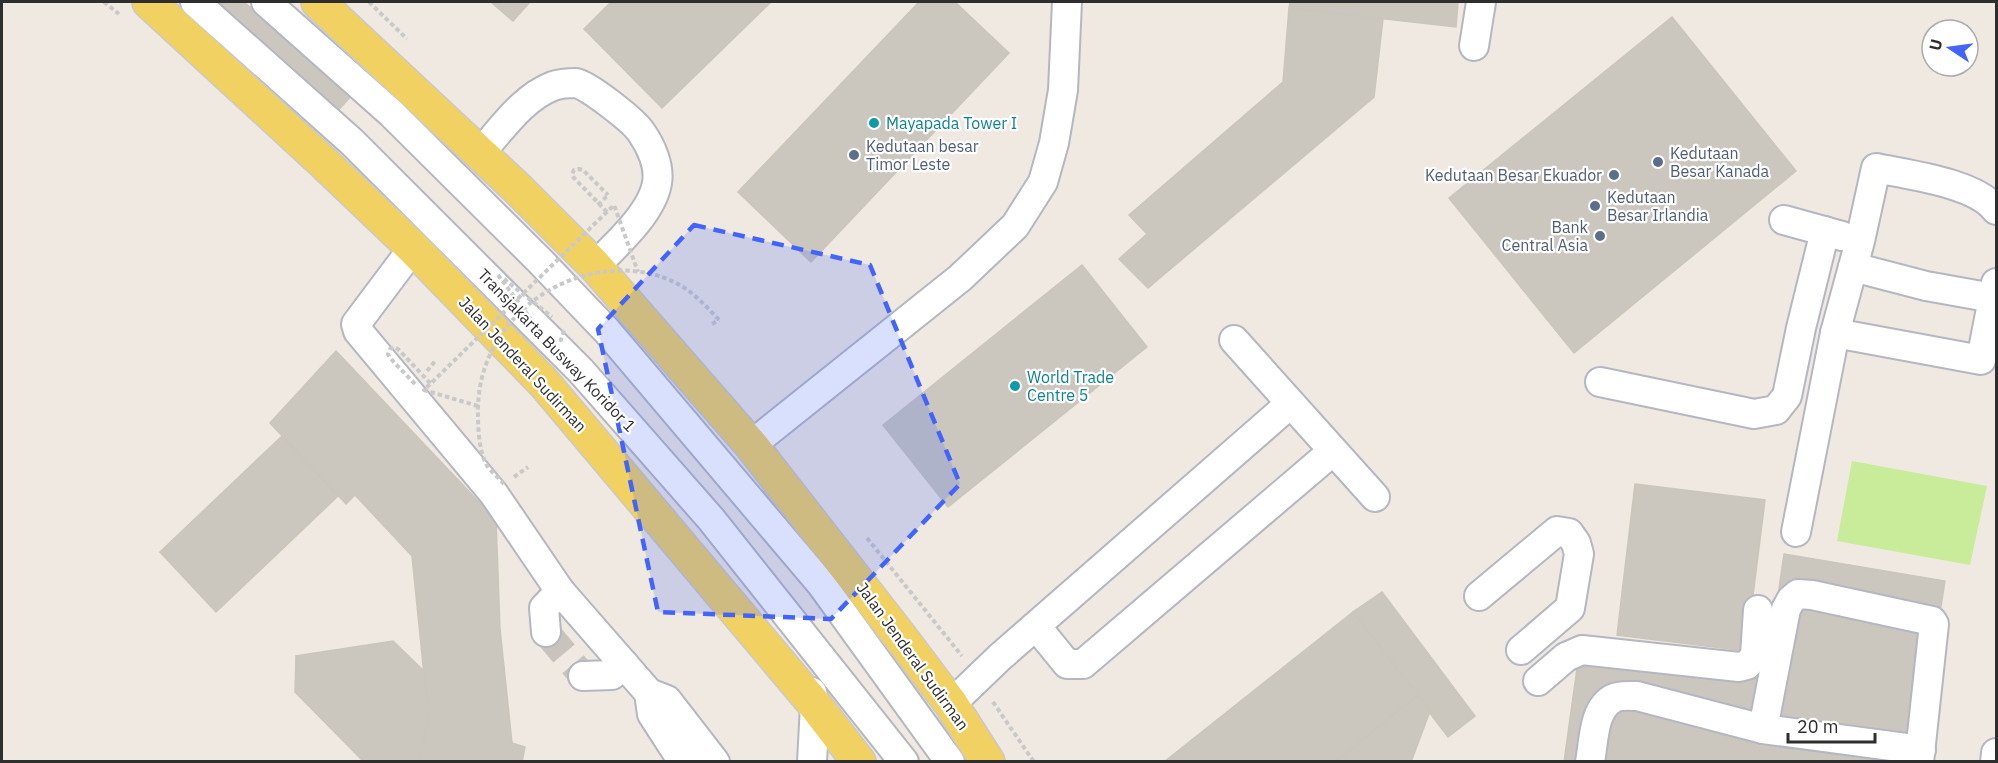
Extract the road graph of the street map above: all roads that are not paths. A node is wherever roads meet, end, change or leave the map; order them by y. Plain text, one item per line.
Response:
1 (195, 2) edge
2 (266, 2) edge
3 (320, 2) edge
4 (1067, 2) edge
5 (1481, 2) edge
6 (135, 9) edge
7 (1474, 46) dead end
8 (480, 153) junction
9 (1996, 210) edge
10 (1784, 220) dead end
11 (1825, 231) junction
12 (413, 248) junction
13 (1856, 254) junction
14 (595, 266) junction
15 (1995, 290) edge
16 (1835, 333) junction
17 (1234, 339) dead end
18 (1600, 382) dead end
19 (1290, 404) junction
20 (751, 445) junction
21 (1333, 451) junction
22 (1375, 497) dead end
23 (1796, 532) dead end
24 (822, 585) junction
25 (560, 591) junction
26 (1479, 596) dead end
27 (1758, 610) dead end
28 (795, 624) junction
29 (1036, 626) junction
30 (546, 632) tunnel mouth
31 (899, 635) junction
32 (1521, 650) dead end
33 (624, 664) junction
34 (583, 676) dead end
35 (1538, 681) dead end
36 (649, 693) junction
37 (951, 704) junction
38 (815, 705) junction
39 (1763, 729) junction
40 (1996, 753) edge
41 (1920, 756) edge
42 (683, 762) edge
43 (715, 762) edge
44 (812, 762) edge
45 (859, 762) edge
46 (904, 762) edge
47 (950, 762) edge
48 (988, 762) edge
49 (1590, 762) edge
50 (1995, 762) edge

1 - 28 street, Transjakarta Busway Koridor 1
2 - 24 street
3 - 8 main road, Jalan Jenderal Sudirman
4 - 20 street
5 - 7 street
6 - 12 main road, Jalan Jenderal Sudirman
8 - 14 main road, Jalan Jenderal Sudirman
8 - 14 street
9 - 13 street
10 - 11 street
11 - 13 street
11 - 18 street
12 - 25 street
12 - 38 main road, Jalan Jenderal Sudirman
13 - 15 street
13 - 16 street
14 - 20 main road, Jalan Jenderal Sudirman
15 - 16 street
16 - 23 street
17 - 19 street
19 - 21 street
19 - 29 street
20 - 31 main road, Jalan Jenderal Sudirman
21 - 22 street
21 - 29 street
24 - 31 street
24 - 47 street
25 - 30 street
25 - 33 street
26 - 32 street
27 - 35 street
28 - 38 street
28 - 46 street, Transjakarta Busway Koridor 1
29 - 37 street
31 - 37 main road, Jalan Jenderal Sudirman
33 - 34 street
33 - 36 street
36 - 42 street
36 - 43 street
37 - 48 main road, Jalan Jenderal Sudirman
38 - 44 street
38 - 45 main road, Jalan Jenderal Sudirman
39 - 41 street
39 - 41 street
39 - 49 street
40 - 50 street

